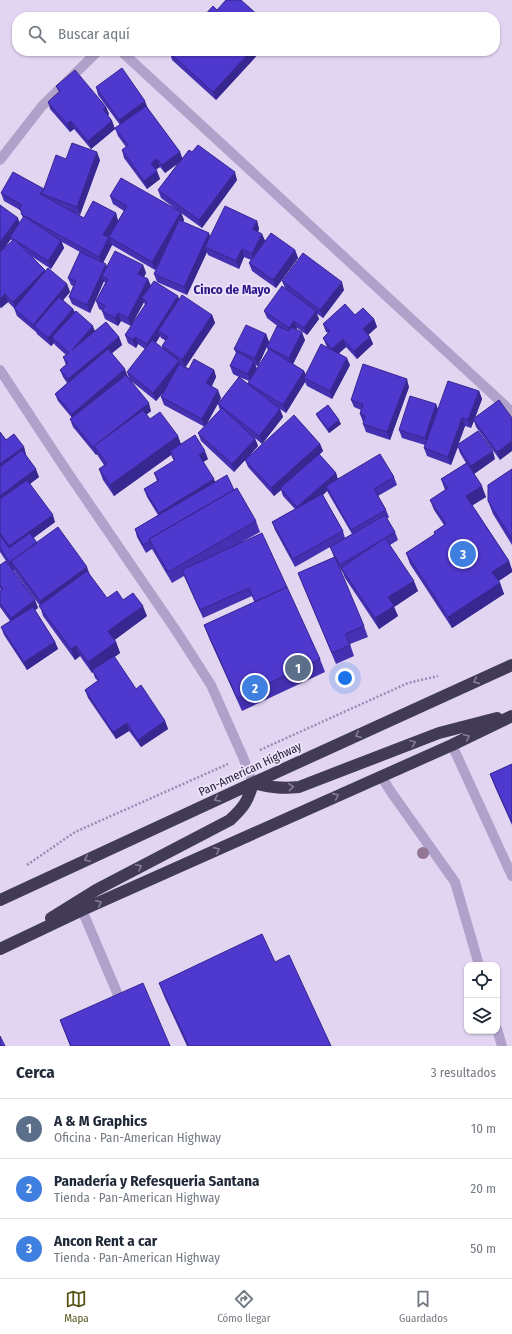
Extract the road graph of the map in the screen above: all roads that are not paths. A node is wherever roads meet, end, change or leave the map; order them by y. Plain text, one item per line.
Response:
1 (93, 56) edge
2 (126, 56) edge
3 (0, 160) edge
4 (0, 370) edge
5 (512, 412) edge
6 (512, 665) edge
7 (512, 715) edge
8 (452, 745) junction
9 (381, 776) junction
10 (253, 783) junction
11 (512, 876) edge
12 (0, 900) edge
13 (82, 910) junction
14 (5, 947) edge
15 (478, 962) edge
16 (121, 1002) edge
17 (498, 1034) edge
18 (502, 1046) edge

1 - 3 street
2 - 5 street
4 - 10 street
6 -> 10 highway, Pan-American Highway
8 -> 7 highway
10 -> 7 highway
8 - 9 highway
8 - 11 street
13 -> 9 highway
9 - 15 street
10 -> 12 highway, Pan-American Highway
14 -> 10 highway
13 - 14 highway
13 - 16 street
17 - 18 street

